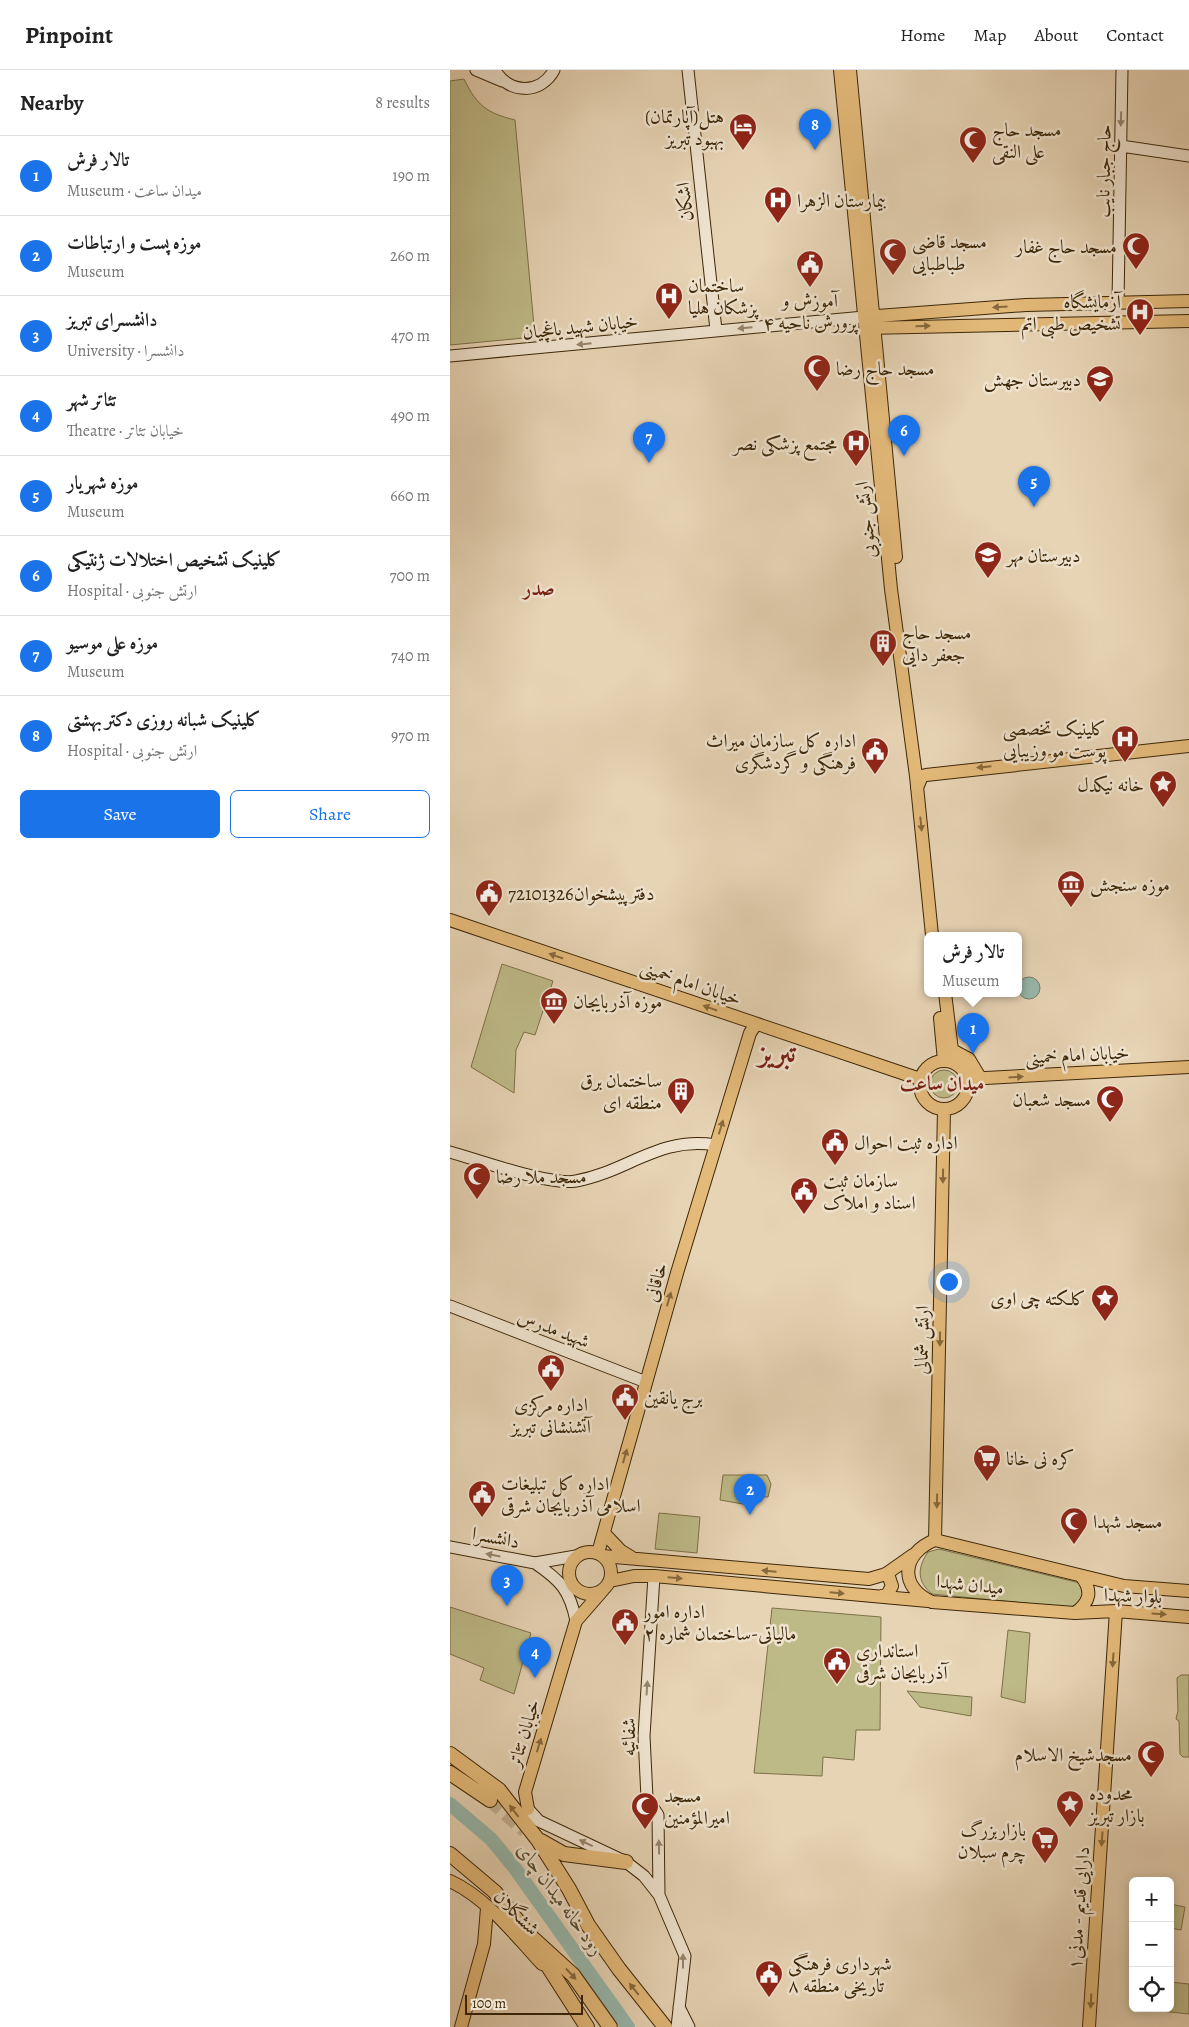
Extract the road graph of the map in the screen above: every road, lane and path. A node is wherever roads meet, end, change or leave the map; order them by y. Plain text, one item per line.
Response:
1 (476, 70) edge
2 (495, 70) edge
3 (688, 70) edge
4 (840, 70) edge
5 (850, 70) edge
6 (1122, 70) edge
7 (554, 71) edge
8 (504, 82) junction
9 (1120, 146) junction
10 (1189, 156) edge
11 (1189, 301) edge
12 (1118, 302) junction
13 (1026, 306) junction
14 (1189, 320) edge
15 (869, 322) junction
16 (1025, 324) junction
17 (716, 330) junction
18 (450, 356) edge
19 (1189, 746) edge
20 (926, 775) junction
21 (917, 788) junction
22 (450, 920) edge
23 (932, 932) edge
24 (937, 997) edge
25 (945, 997) edge
26 (753, 1029) junction
27 (944, 1061) junction
28 (1189, 1067) edge
29 (920, 1079) junction
30 (968, 1079) junction
31 (982, 1079) junction
32 (944, 1110) junction
33 (715, 1145) junction
34 (450, 1152) edge
35 (450, 1306) edge
36 (646, 1382) junction
37 (604, 1533) junction
38 (935, 1540) junction
39 (450, 1546) edge
40 (915, 1553) junction
41 (600, 1555) junction
42 (576, 1556) junction
43 (636, 1559) junction
44 (535, 1563) junction
45 (885, 1574) junction
46 (654, 1576) junction
47 (1081, 1576) junction
48 (606, 1586) junction
49 (1189, 1591) edge
50 (882, 1596) junction
51 (932, 1602) junction
52 (1116, 1611) junction
53 (1075, 1613) junction
54 (1189, 1617) edge
55 (576, 1621) junction
56 (450, 1754) edge
57 (450, 1773) edge
58 (490, 1800) tunnel mouth
59 (528, 1809) joint
60 (538, 1840) junction
61 (450, 1854) edge
62 (626, 1862) junction
63 (450, 1881) edge
64 (659, 1895) junction
65 (487, 1908) junction
66 (528, 1934) junction
67 (553, 1977) junction
68 (680, 2007) junction
69 (461, 2027) edge
70 (587, 2027) edge
71 (610, 2027) edge
72 (665, 2027) edge
73 (677, 2027) edge
74 (689, 2027) edge
75 (1089, 2027) edge

1 - 8 main road
2 - 8 main road
3 - 17 main road, اشکان
4 - 15 main road, ارتش جنوبی
5 - 15 main road, ارتش جنوبی
6 -> 9 main road, حاج جبار نایب
7 - 8 main road
9 - 10 main road
9 - 12 main road, حاج جبار نایب
11 - 12 main road
12 - 13 main road
13 -> 15 main road
13 - 16 main road
14 - 16 main road
15 -> 16 main road
15 -> 17 main road, خیابان شهید یاغچیان
15 - 20 main road, ارتش جنوبی
15 - 21 main road, ارتش جنوبی
17 -> 18 main road, خیابان شهید یاغچیان
19 -> 20 main road
20 - 21 main road
21 -> 23 main road, ارتش جنوبی
26 -> 22 main road, خیابان امام خمینی
24 - 27 main road
25 - 31 main road
26 - 29 main road, خیابان امام خمینی
33 -> 26 main road, خاقانی
27 - 29 main road
27 - 30 main road
31 -> 28 main road, خیابان امام خمینی
29 - 32 main road
30 - 31 main road, خیابان امام خمینی
30 - 32 main road
32 -> 38 main road, ارتش شمالی
33 - 34 main road
36 -> 33 main road, خاقانی
35 - 36 main road, شهید مدرس
37 -> 36 main road, خاقانی
37 - 41 main road, خاقانی
37 - 43 main road
38 - 40 main road, میدان شهدا
38 - 47 main road, میدان شهدا
44 -> 39 main road, دانشسرا
40 - 45 main road
40 - 51 main road, میدان شهدا
41 - 42 main road
41 - 43 main road
41 - 48 main road
42 - 44 main road
42 - 48 main road
45 -> 43 main road
44 - 55 main road
45 - 50 main road
46 - 48 main road
46 -> 50 main road
64 -> 46 main road, شفائیه
47 - 49 main road, بلوار شهدا
47 - 53 main road
48 - 55 main road, خیابان تئاتر
50 - 51 main road
51 - 53 main road, میدان شهدا
52 - 53 main road, بلوار شهدا
52 -> 54 main road, بلوار شهدا
52 -> 75 main road, دارایی قدیم - مدنی۱
59 -> 55 main road, خیابان تئاتر
60 -> 56 highway
57 - 58 highway
62 -> 59 main road
60 - 62 highway
72 -> 60 highway
61 - 66 highway
62 - 64 main road
63 - 65 main road, ششگلان
68 -> 64 main road
65 - 67 main road, ششگلان
65 - 69 main road
66 - 67 highway
66 -> 71 highway
67 - 70 highway
68 - 73 main road
68 - 74 main road

